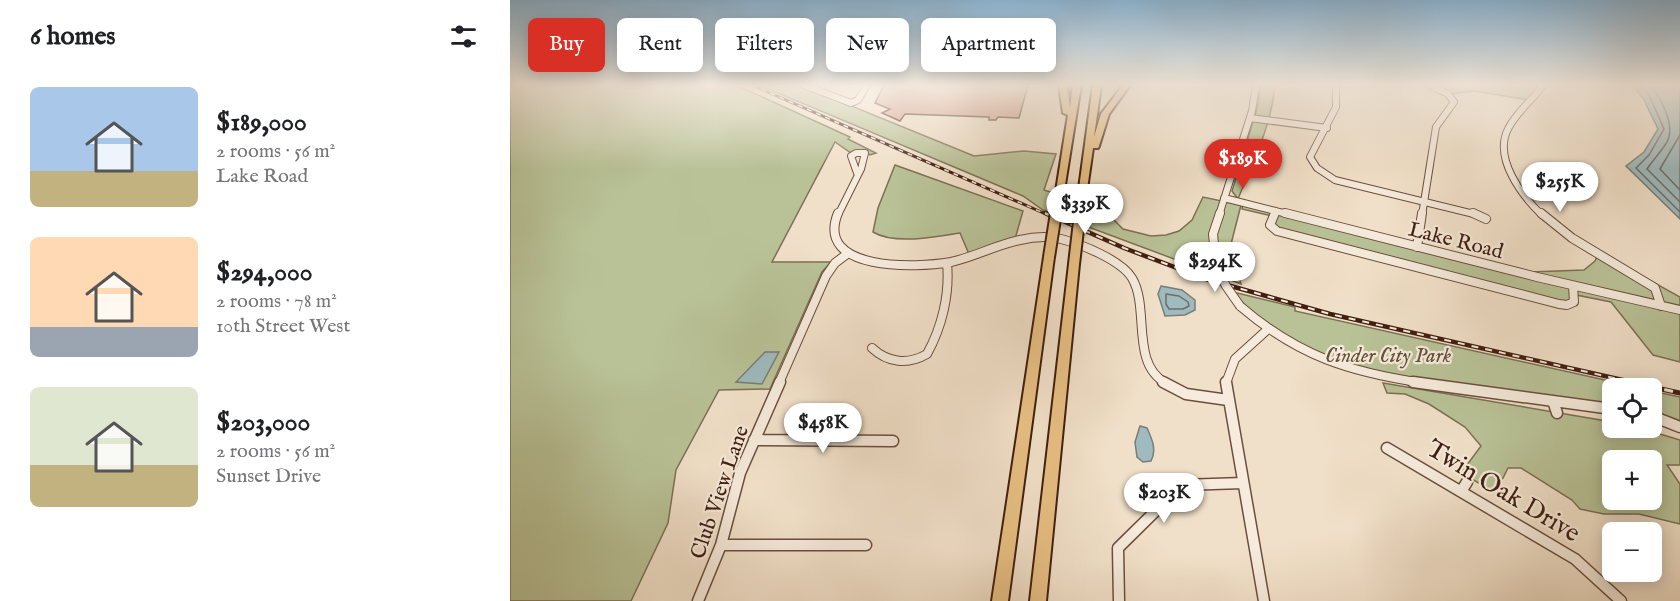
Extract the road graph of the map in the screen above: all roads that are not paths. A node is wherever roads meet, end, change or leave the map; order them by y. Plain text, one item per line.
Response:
1 (1068, 113) edge
2 (1072, 113) edge
3 (1093, 113) edge
4 (1106, 113) edge
5 (1251, 113) edge
6 (1333, 113) edge
7 (1446, 113) edge
8 (1522, 113) edge
9 (1250, 118) junction
10 (1327, 128) junction
11 (1069, 132) junction
12 (1086, 169) junction
13 (857, 172) dead end
14 (1224, 198) junction
15 (1424, 201) junction
16 (1275, 211) junction
17 (1486, 219) dead end
18 (1417, 247) junction
19 (847, 254) junction
20 (947, 263) junction
21 (1573, 286) junction
22 (1661, 306) junction
23 (1680, 310) edge
24 (1267, 330) junction
25 (872, 348) dead end
26 (1228, 400) junction
27 (1552, 401) junction
28 (1602, 408) edge
29 (1557, 413) dead end
30 (1662, 420) edge
31 (1680, 428) edge
32 (754, 440) junction
33 (893, 441) dead end
34 (1387, 448) dead end
35 (1243, 483) junction
36 (866, 544) dead end
37 (721, 545) junction
38 (698, 601) edge
39 (1000, 601) edge
40 (1038, 601) edge
41 (1119, 601) edge
42 (1264, 601) edge
43 (1621, 601) edge

1 - 11 highway
2 - 11 highway
3 - 12 highway
4 - 12 highway
5 - 9 street
6 - 10 street
7 - 15 street
8 - 22 street
9 - 10 street
9 - 14 street
10 - 15 street
11 - 39 highway, bridge
12 - 40 highway, bridge
13 - 19 street
14 - 16 street, Lake Road
14 - 24 street, bridge
15 - 17 street
15 - 18 street
16 - 18 street, Lake Road
16 - 21 street
18 - 21 street, Lake Road
19 - 20 street
19 - 32 street, Club View Lane
20 - 25 street
20 - 26 street
21 - 22 street, Lake Road
22 - 23 street, Lake Road
24 - 26 street
24 - 27 street
26 - 35 street
27 - 28 street
27 - 29 street
30 - 31 street
32 - 33 street
32 - 37 street, Club View Lane
34 - 43 street, Twin Oak Drive
35 - 41 street
35 - 42 street
36 - 37 street
37 - 38 street, Club View Lane

